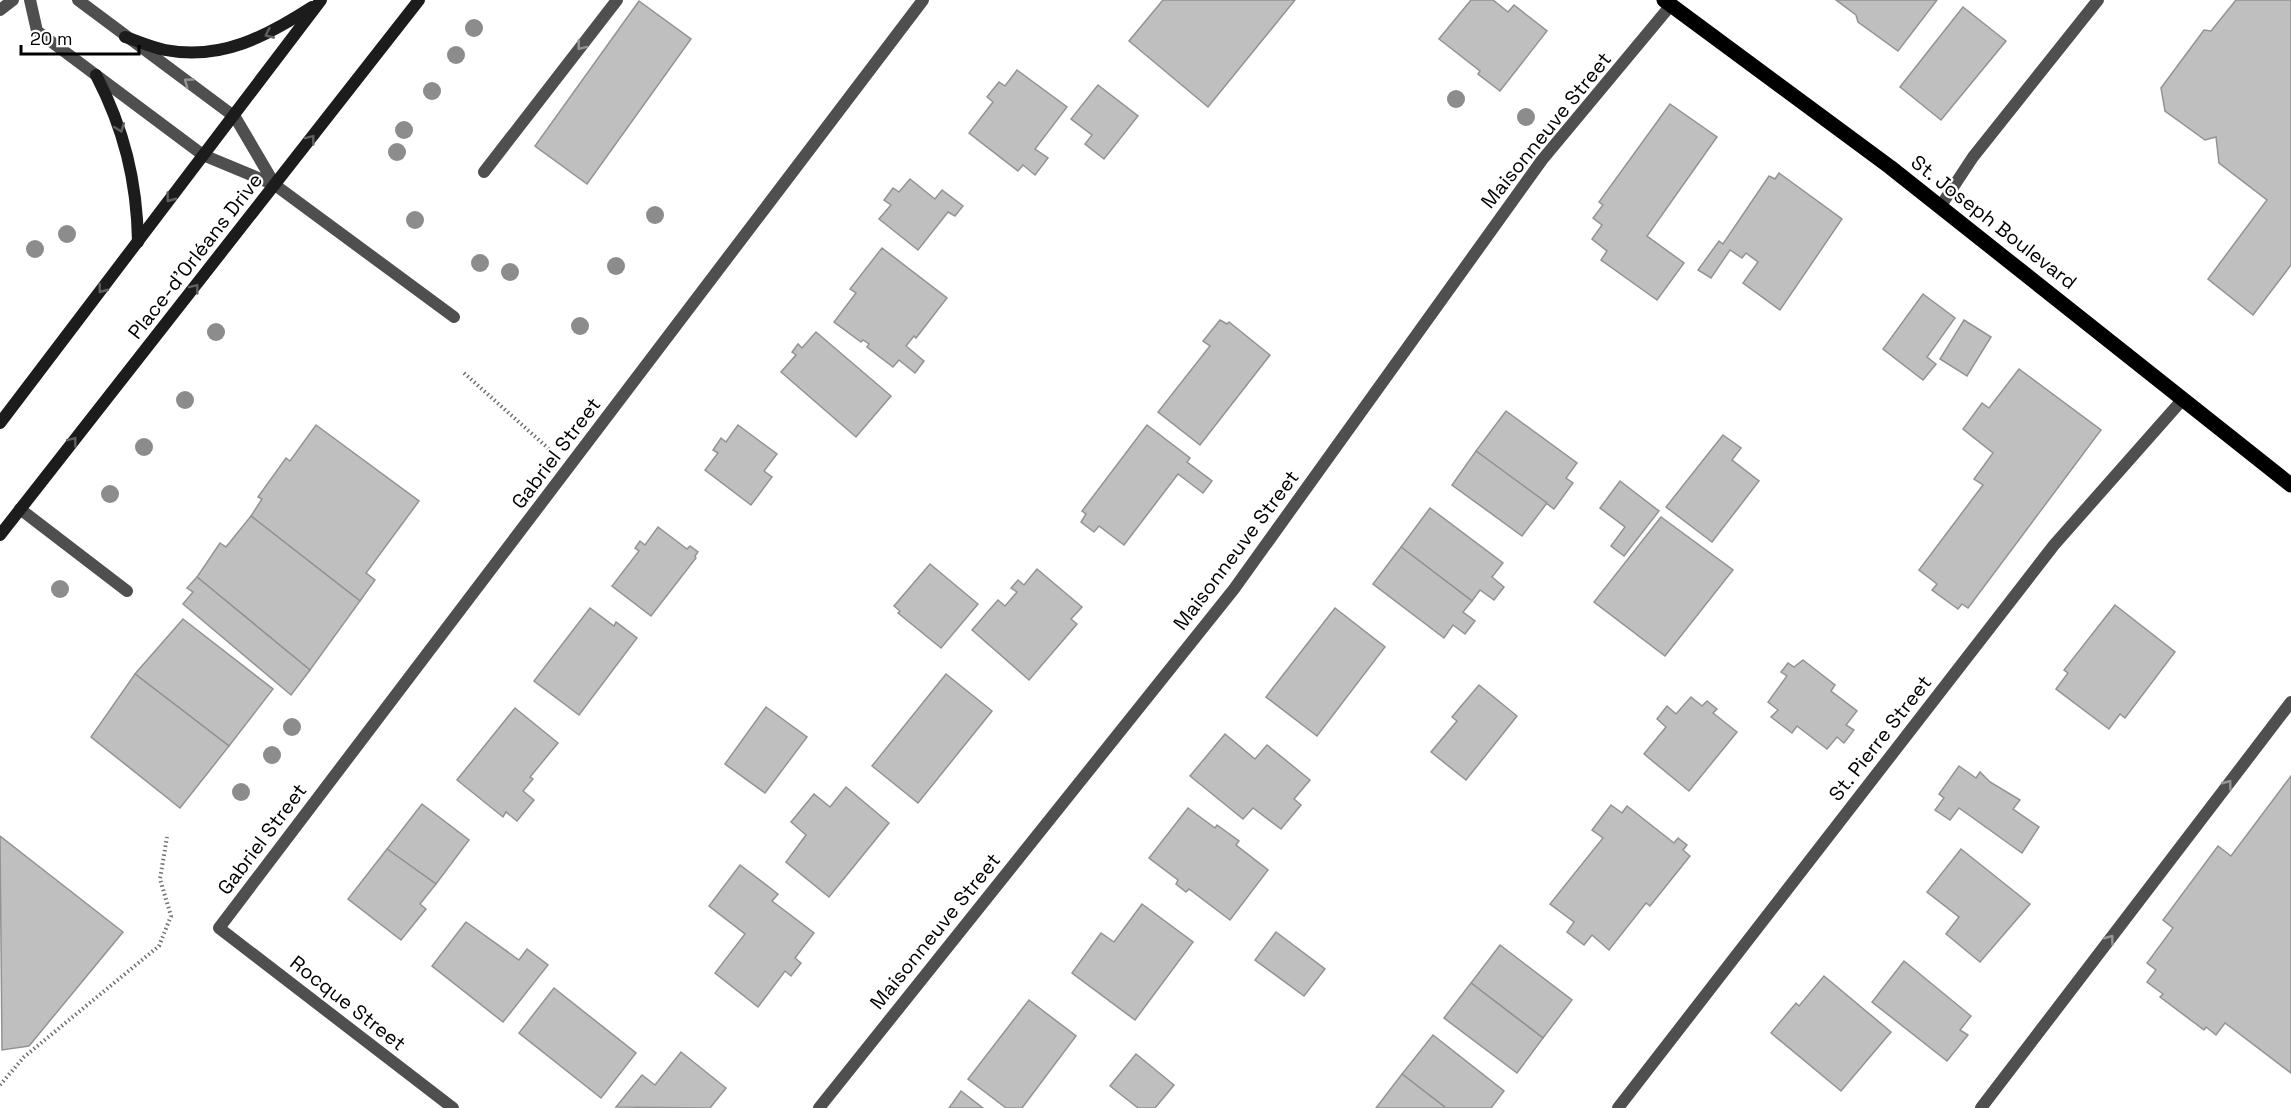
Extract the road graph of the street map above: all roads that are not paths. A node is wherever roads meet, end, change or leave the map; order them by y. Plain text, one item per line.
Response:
1 (13, 0) edge
2 (30, 0) edge
3 (78, 0) edge
4 (419, 0) edge
5 (617, 0) edge
6 (923, 0) edge
7 (2097, 0) edge
8 (320, 2) edge
9 (1670, 2) edge
10 (0, 10) edge
11 (125, 37) junction
12 (96, 75) junction
13 (235, 117) junction
14 (203, 155) junction
15 (484, 172) dead end
16 (275, 185) junction
17 (1940, 207) junction
18 (138, 242) junction
19 (454, 317) dead end
20 (2183, 399) junction
21 (0, 423) edge
22 (2291, 485) edge
23 (20, 509) junction
24 (0, 535) edge
25 (126, 591) dead end
26 (2291, 702) edge
27 (219, 928) joint
28 (453, 1108) edge
29 (819, 1108) edge
30 (1618, 1108) edge
31 (1981, 1108) edge

1 - 10 street
2 - 12 street
3 - 11 street
16 -> 4 main road, Place-d'Orléans Drive
5 -> 15 street
6 - 27 street, Gabriel Street
7 - 17 street
8 -> 11 main road
8 - 13 main road
9 - 17 main road, St. Joseph Boulevard
9 - 29 street, Maisonneuve Street
13 -> 11 street
12 - 14 street
12 -> 18 main road
13 - 14 main road
13 - 16 street
14 - 16 street
14 -> 18 main road
16 - 19 street
23 -> 16 main road, Place-d'Orléans Drive
17 - 20 main road, St. Joseph Boulevard
18 -> 21 main road
20 - 22 main road, St. Joseph Boulevard
20 - 30 street, St. Pierre Street
23 - 24 main road, Place-d'Orléans Drive
23 - 25 street
31 -> 26 street
27 - 28 street, Rocque Street

